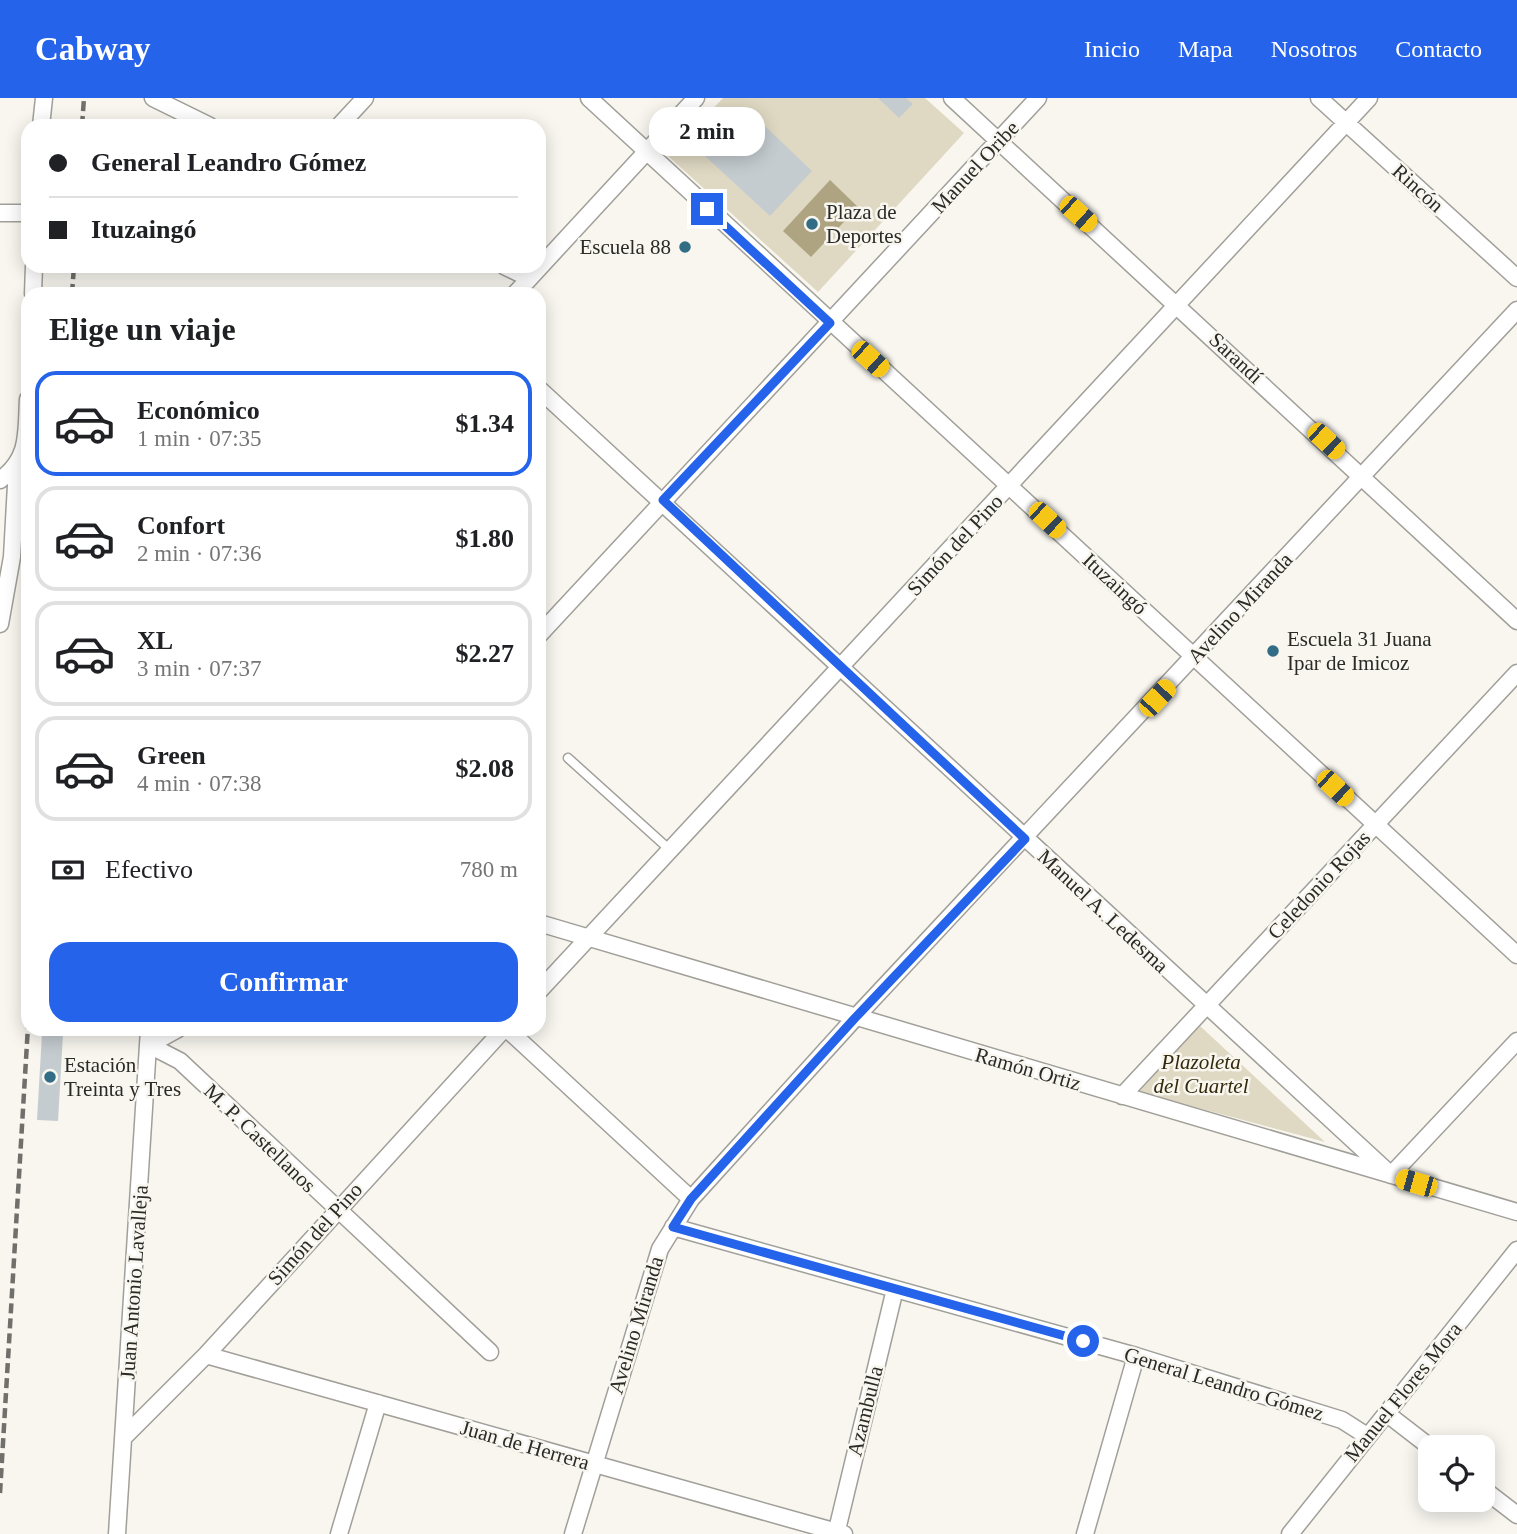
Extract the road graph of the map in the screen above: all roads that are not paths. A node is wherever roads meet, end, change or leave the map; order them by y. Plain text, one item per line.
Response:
1 (44, 98) edge
2 (154, 98) edge
3 (365, 98) edge
4 (589, 98) edge
5 (696, 98) edge
6 (952, 98) edge
7 (1038, 98) edge
8 (1319, 98) edge
9 (1369, 98) edge
10 (42, 119) edge
11 (196, 119) edge
12 (346, 119) edge
13 (1346, 123) junction
14 (998, 142) junction
15 (646, 152) junction
16 (0, 213) edge
17 (21, 214) edge
18 (546, 261) edge
19 (519, 273) edge
20 (535, 273) edge
21 (530, 278) junction
22 (1517, 278) edge
23 (522, 287) edge
24 (1177, 304) junction
25 (1517, 310) edge
26 (830, 323) junction
27 (546, 394) edge
28 (21, 456) edge
29 (17, 467) junction
30 (1363, 475) junction
31 (0, 480) edge
32 (1010, 486) junction
33 (663, 500) junction
34 (1517, 621) edge
35 (0, 624) edge
36 (546, 627) edge
37 (1194, 658) junction
38 (840, 666) junction
39 (1517, 673) edge
40 (568, 758) dead end
41 (1376, 825) junction
42 (1025, 839) junction
43 (670, 850) junction
44 (546, 925) edge
45 (589, 937) junction
46 (1517, 955) edge
47 (546, 983) edge
48 (1206, 1006) junction
49 (855, 1018) junction
50 (498, 1036) edge
51 (513, 1036) edge
52 (149, 1037) edge
53 (1517, 1041) edge
54 (1122, 1096) junction
55 (1391, 1175) junction
56 (691, 1199) junction
57 (336, 1210) junction
58 (1517, 1212) edge
59 (673, 1227) junction
60 (1517, 1250) edge
61 (895, 1289) junction
62 (490, 1352) dead end
63 (206, 1355) junction
64 (1136, 1356) junction
65 (378, 1403) junction
66 (1385, 1413) junction
67 (1367, 1436) junction
68 (124, 1437) junction
69 (1418, 1438) edge
70 (594, 1464) junction
71 (1495, 1498) edge
72 (1517, 1515) edge
73 (838, 1533) edge
74 (117, 1534) edge
75 (339, 1534) edge
76 (573, 1534) edge
77 (1085, 1534) edge
78 (1290, 1534) edge

1 - 10 street
2 - 11 street
3 - 12 street
4 - 15 street, Ituzaingó
5 - 15 street
6 - 14 street, Sarandí
7 - 14 street, Manuel Oribe
8 - 13 street, Rincón
9 - 13 street, Simón del Pino
13 - 22 street, Rincón
13 - 24 street, Simón del Pino
14 - 24 street, Sarandí
14 - 26 street, Manuel Oribe
15 - 18 street
15 - 26 street, Ituzaingó
16 - 17 street
19 - 21 street
20 - 21 street
21 - 23 street
24 - 30 street, Sarandí
24 - 32 street, Simón del Pino
25 - 30 street, Avelino Miranda
26 - 32 street, Ituzaingó
26 - 33 street, Manuel Oribe
27 - 33 street, Manuel A. Ledesma
28 - 29 street
29 - 31 street
29 - 35 street
30 - 34 street, Sarandí
30 - 37 street, Avelino Miranda
32 - 37 street, Ituzaingó
32 - 38 street, Simón del Pino
33 - 36 street, Manuel Oribe
33 - 38 street, Manuel A. Ledesma
37 - 41 street, Ituzaingó
37 - 42 street, Avelino Miranda
38 - 42 street, Manuel A. Ledesma
38 - 43 street, Simón del Pino
39 - 41 street, Celedonio Rojas
40 - 43 lane
41 - 46 street, Ituzaingó
41 - 48 street, Celedonio Rojas
42 - 48 street, Manuel A. Ledesma
42 - 49 street, Avelino Miranda
43 - 45 street, Simón del Pino
44 - 45 street, Ramón Ortiz
45 - 47 street, Simón del Pino
45 - 49 street, Ramón Ortiz
48 - 54 street, Celedonio Rojas
48 - 55 street, Manuel A. Ledesma
49 - 54 street, Ramón Ortiz
49 - 56 street, Avelino Miranda
50 - 57 street, Simón del Pino
51 - 56 street
52 - 57 street, M. P. Castellanos
52 - 68 street, Juan Antonio Lavalleja
53 - 55 street
54 - 55 street, Ramón Ortiz
55 - 58 street, Ramón Ortiz
56 - 59 street, Avelino Miranda
57 - 62 street, M. P. Castellanos
57 - 63 street, Simón del Pino
59 - 61 street, General Leandro Gómez
59 - 70 street, Avelino Miranda
60 - 66 street, Manuel Flores Mora
61 - 64 street, General Leandro Gómez
61 - 73 street, Azambulla
63 - 65 street, Juan de Herrera
63 - 68 street, Simón del Pino
64 - 67 street, General Leandro Gómez
64 - 77 street
65 - 70 street, Juan de Herrera
65 - 75 street
66 - 67 street, Manuel Flores Mora
66 - 69 street
67 - 78 street, Manuel Flores Mora
68 - 74 street, Juan Antonio Lavalleja
70 - 73 street, Juan de Herrera
70 - 76 street, Avelino Miranda
71 - 72 street

